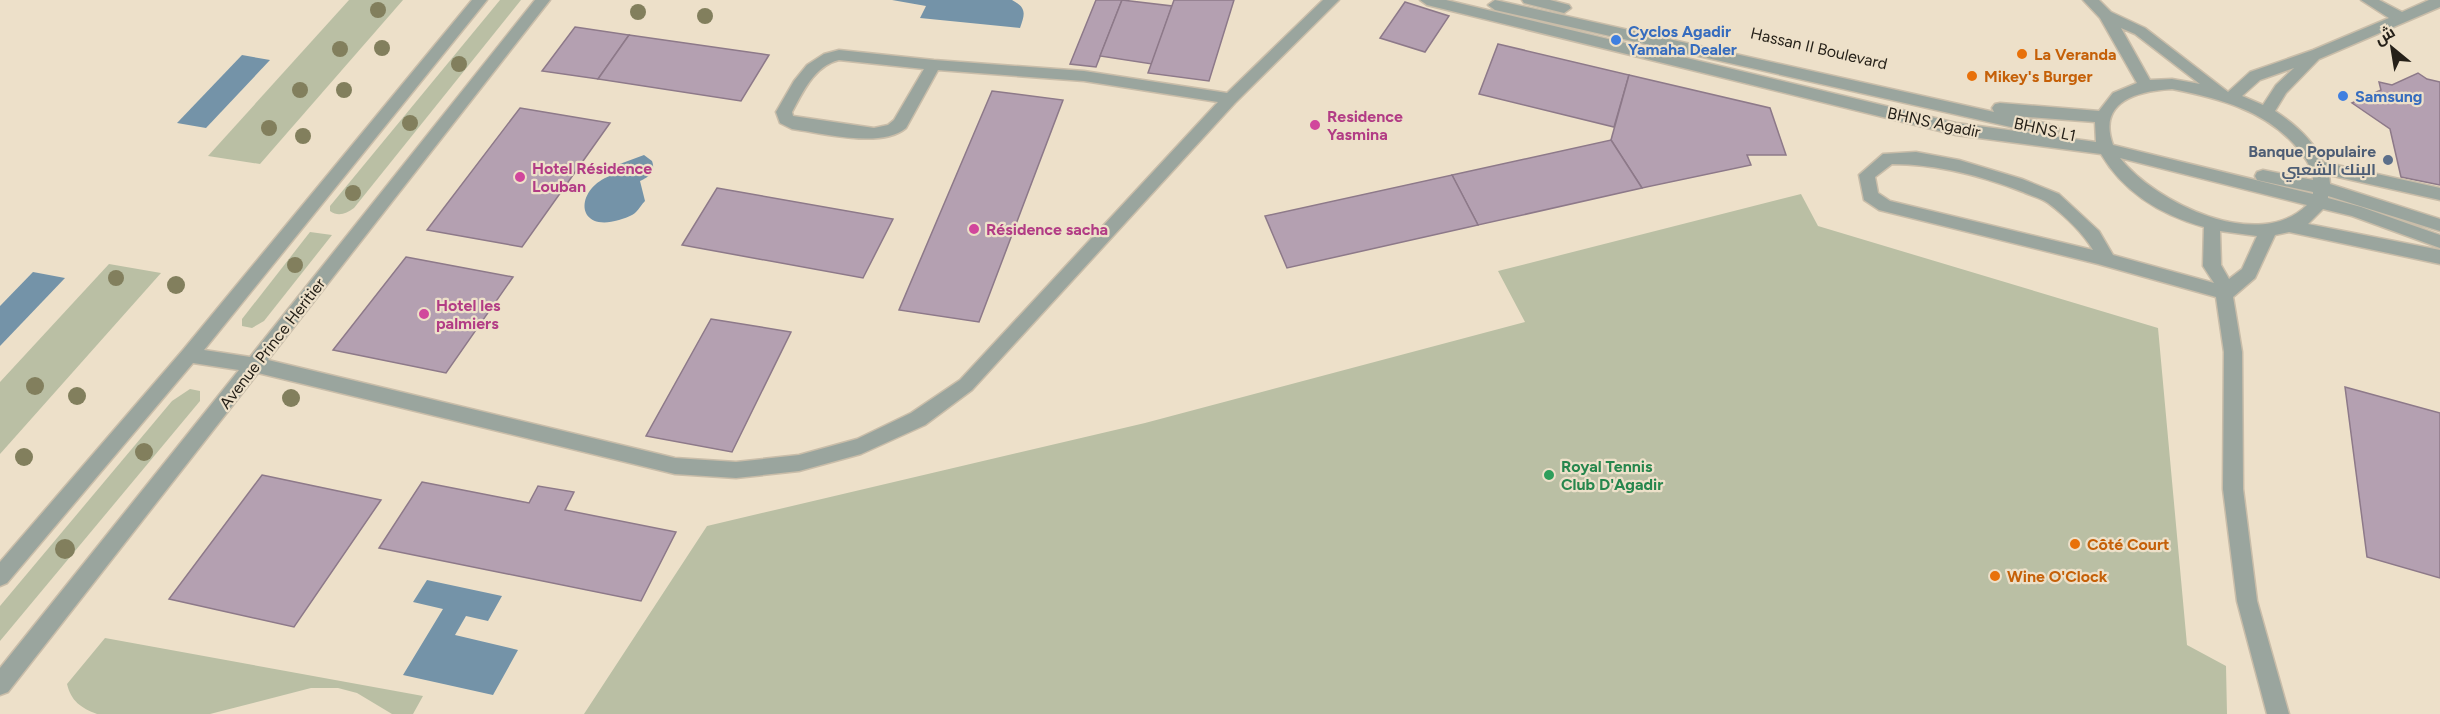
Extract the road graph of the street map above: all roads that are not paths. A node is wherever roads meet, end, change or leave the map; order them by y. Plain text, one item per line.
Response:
1 (480, 0) edge
2 (543, 0) edge
3 (1332, 0) edge
4 (1427, 0) edge
5 (1472, 0) edge
6 (1529, 0) edge
7 (2368, 0) edge
8 (2440, 1) edge
9 (2100, 5) edge
10 (2401, 18) junction
11 (2318, 54) junction
12 (934, 65) junction
13 (2146, 86) junction
14 (2227, 94) junction
15 (1230, 99) junction
16 (2266, 112) junction
17 (2103, 117) junction
18 (2105, 145) junction
19 (2321, 168) junction
20 (2440, 194) edge
21 (2321, 195) junction
22 (2212, 223) junction
23 (2440, 225) edge
24 (2290, 226) junction
25 (2269, 230) junction
26 (2440, 242) edge
27 (2440, 257) edge
28 (2108, 262) junction
29 (2226, 292) junction
30 (189, 355) junction
31 (256, 365) junction
32 (0, 577) edge
33 (0, 685) edge
34 (2278, 714) edge

1 - 30 street
2 - 31 street, Avenue Prince Heritier
3 - 15 street
4 - 18 street, BHNS Agadir
5 - 18 street, BHNS L1
6 - 17 street, Hassan II Boulevard
7 - 10 street
8 - 10 street
9 - 13 street
9 - 14 street
10 - 11 street
11 - 14 street
11 - 16 street
12 - 12 street
12 - 15 street
13 - 14 street
13 - 17 street
14 - 16 street
15 - 31 street
16 - 19 street
17 - 18 street
18 - 21 street, BHNS L1
18 - 22 street
19 - 20 street
19 - 21 street
21 - 23 street, BHNS L1
21 - 24 street
21 - 26 street
22 - 25 street
22 - 29 street
24 - 25 street
24 - 27 street
25 - 29 street
28 - 28 street
28 - 29 street
29 - 34 street
30 - 31 street
30 - 32 street
31 - 33 street, Avenue Prince Heritier

